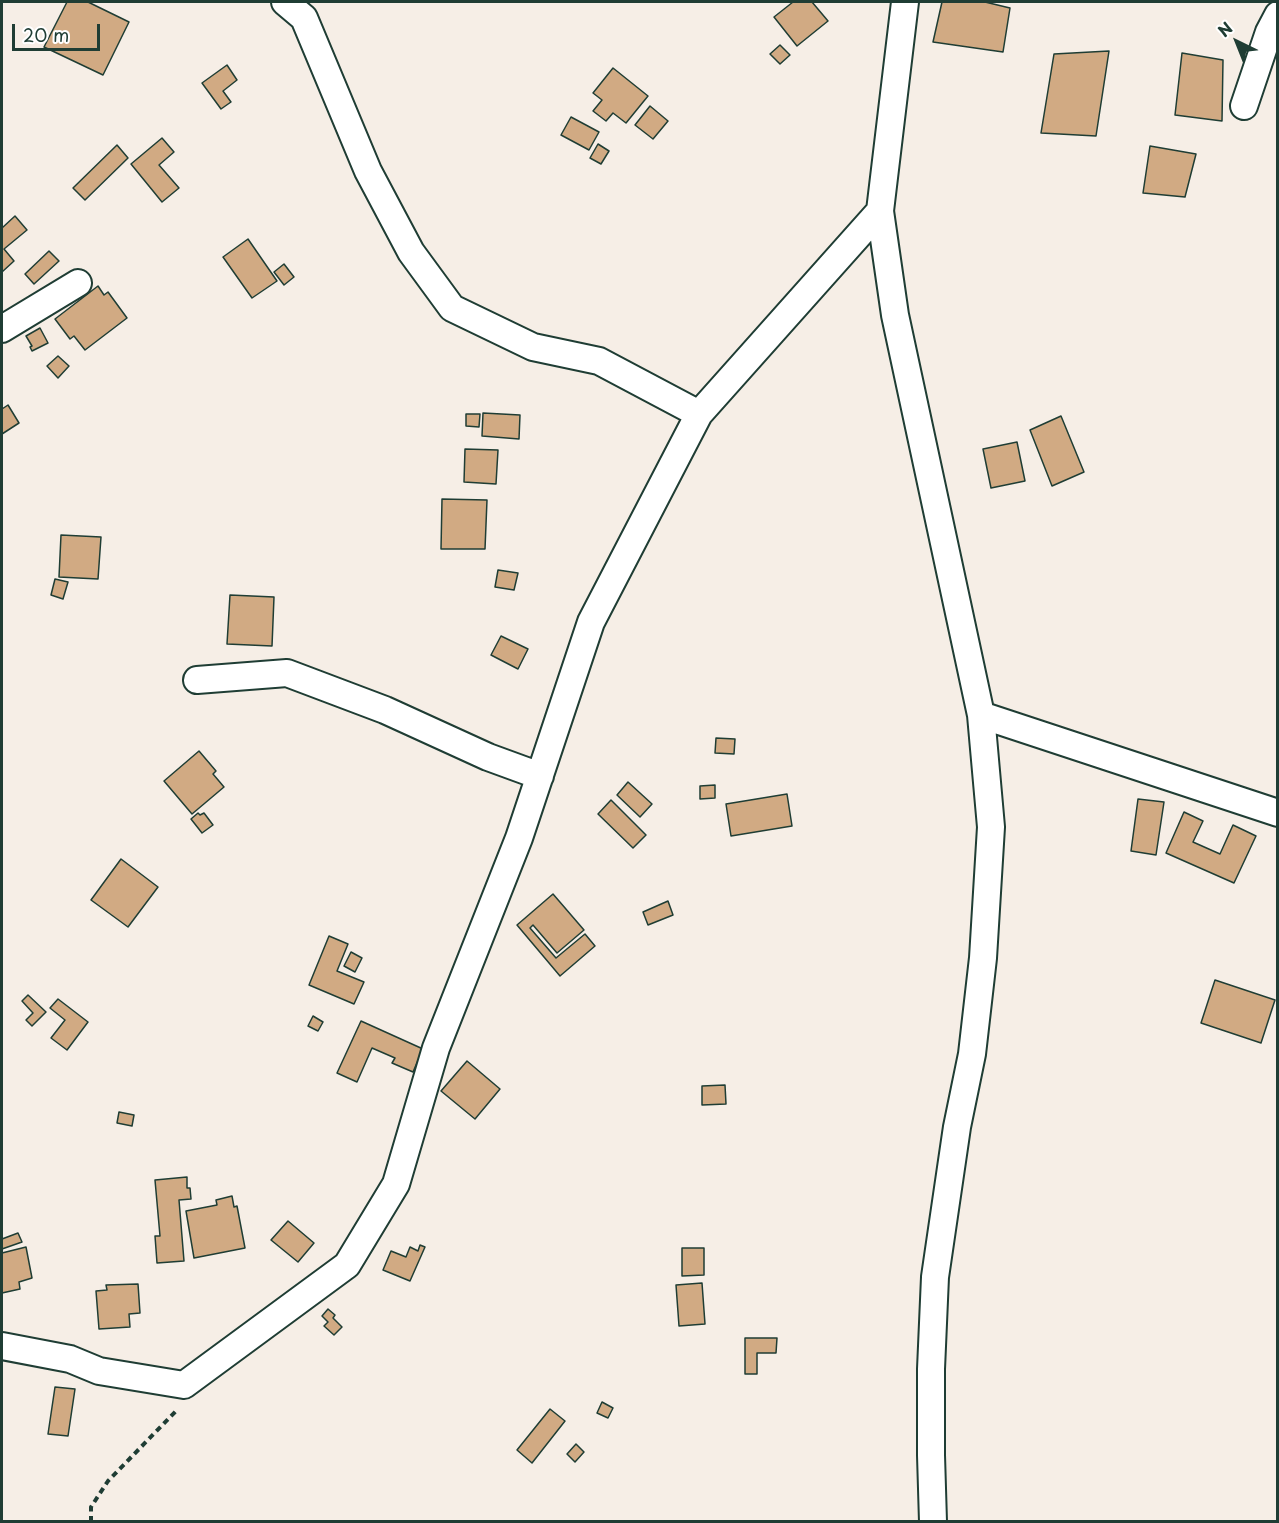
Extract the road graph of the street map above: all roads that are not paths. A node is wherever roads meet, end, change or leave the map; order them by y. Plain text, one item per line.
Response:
1 (285, 2) edge
2 (905, 2) edge
3 (1278, 15) edge
4 (1244, 106) dead end
5 (880, 211) junction
6 (78, 283) dead end
7 (2, 329) edge
8 (699, 414) junction
9 (197, 680) dead end
10 (981, 715) junction
11 (540, 776) junction
12 (1278, 813) edge
13 (2, 1346) edge
14 (933, 1521) edge

1 - 8 street
2 - 5 street
3 - 4 street
5 - 8 street
5 - 10 street
6 - 7 street
8 - 11 street
9 - 11 street
10 - 12 street
10 - 14 street
11 - 13 street

